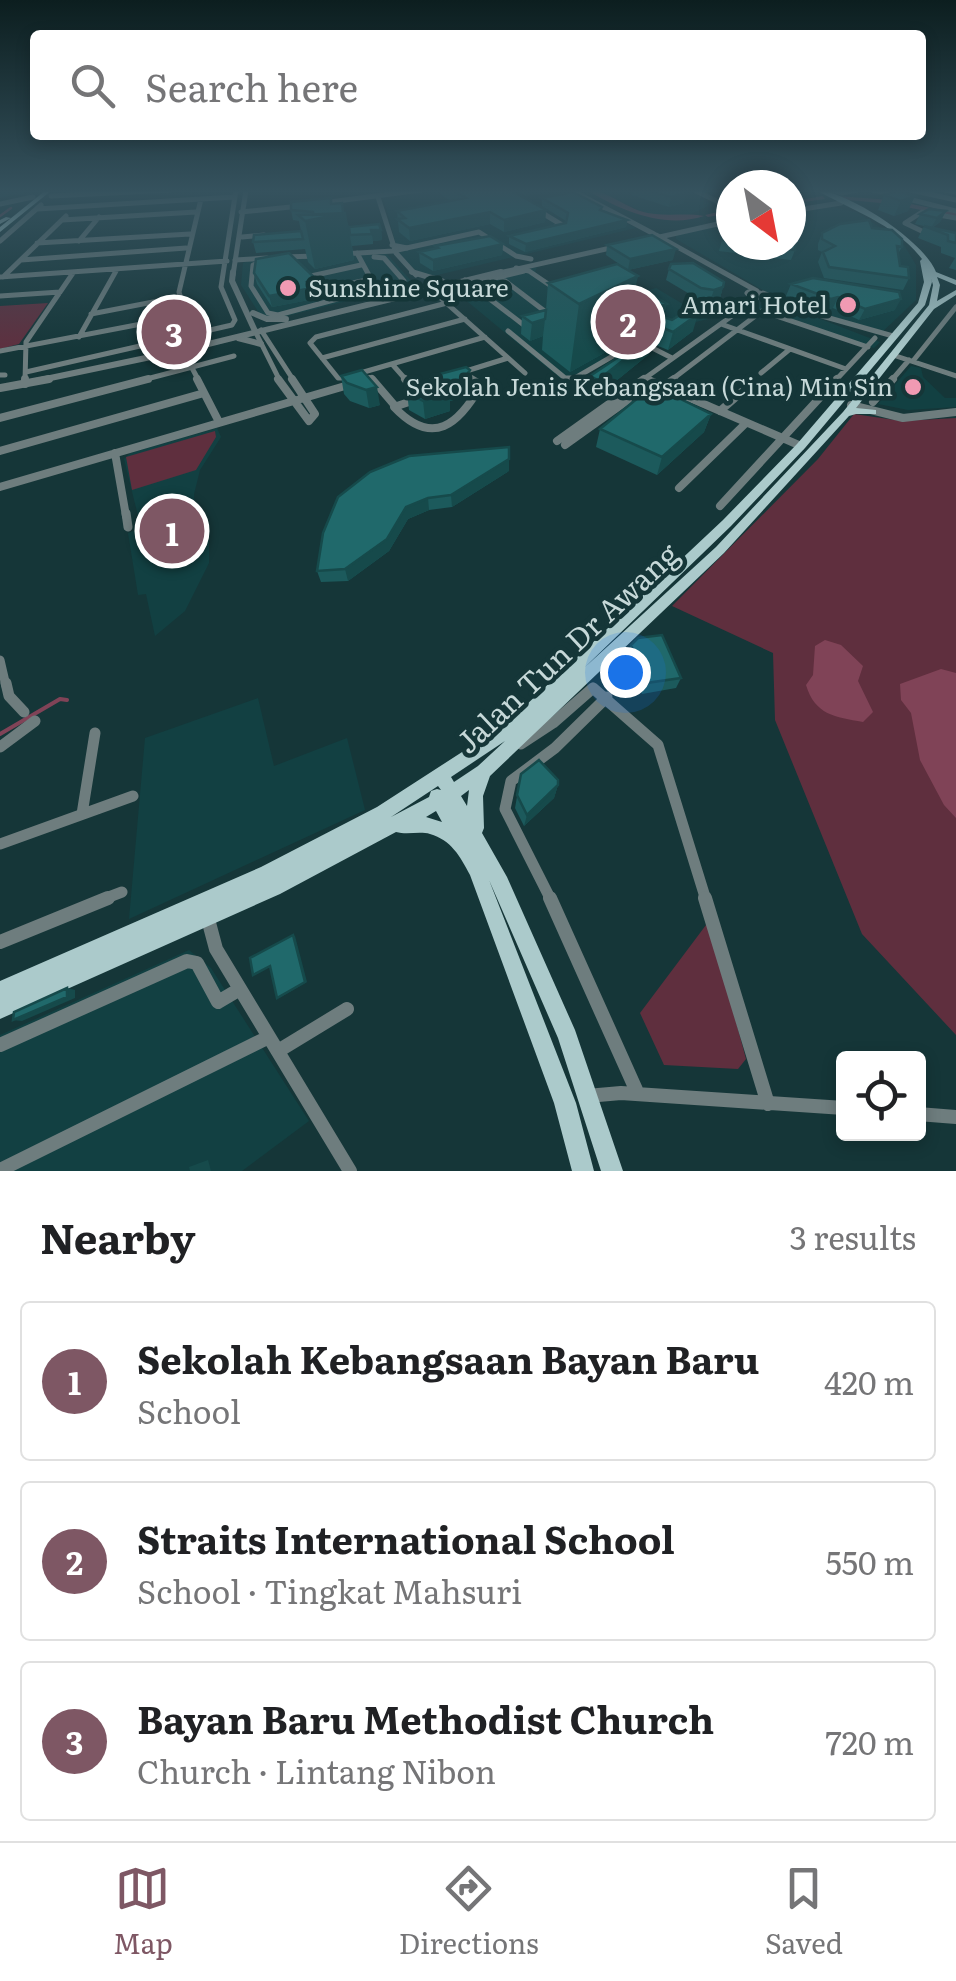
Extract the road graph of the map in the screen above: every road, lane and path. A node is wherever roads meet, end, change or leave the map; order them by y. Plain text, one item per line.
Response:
1 (35, 245) edge
2 (187, 245) edge
3 (227, 245) edge
4 (239, 245) edge
5 (240, 245) edge
6 (390, 245) edge
7 (423, 245) edge
8 (496, 245) edge
9 (607, 245) edge
10 (675, 245) edge
11 (910, 245) edge
12 (915, 245) edge
13 (186, 248) junction
14 (408, 248) joint
15 (393, 251) junction
16 (357, 255) junction
17 (297, 258) junction
18 (21, 260) junction
19 (236, 260) junction
20 (224, 261) junction
21 (513, 263) junction
22 (182, 265) junction
23 (361, 265) junction
24 (529, 266) junction
25 (116, 271) junction
26 (73, 273) junction
27 (937, 274) junction
28 (311, 276) junction
29 (500, 276) junction
30 (2, 277) edge
31 (417, 277) junction
32 (442, 281) junction
33 (467, 282) junction
34 (743, 283) junction
35 (428, 287) junction
36 (956, 287) edge
37 (409, 289) junction
38 (940, 290) junction
39 (60, 292) junction
40 (254, 292) junction
41 (560, 292) edge
42 (244, 294) junction
43 (747, 294) junction
44 (759, 295) junction
45 (0, 296) edge
46 (178, 297) junction
47 (782, 301) joint
48 (447, 303) junction
49 (748, 304) junction
50 (771, 304) dead end
51 (956, 307) edge
52 (762, 311) junction
53 (928, 311) junction
54 (568, 313) edge
55 (92, 314) junction
56 (250, 314) junction
57 (183, 316) junction
58 (554, 317) junction
59 (465, 319) junction
60 (292, 320) junction
61 (606, 323) edge
62 (721, 324) junction
63 (903, 325) junction
64 (525, 326) junction
65 (257, 329) junction
66 (738, 330) junction
67 (192, 336) junction
68 (316, 336) joint
69 (79, 337) junction
70 (224, 337) junction
71 (485, 337) junction
72 (883, 338) junction
73 (264, 343) junction
74 (636, 343) junction
75 (539, 344) dead end
76 (25, 347) junction
77 (868, 347) junction
78 (528, 348) junction
79 (790, 349) junction
80 (0, 352) edge
81 (893, 355) junction
82 (234, 356) dead end
83 (322, 358) junction
84 (508, 358) junction
85 (672, 358) junction
86 (276, 359) junction
87 (911, 361) junction
88 (392, 364) junction
89 (192, 368) junction
90 (274, 370) junction
91 (846, 370) junction
92 (525, 372) dead end
93 (761, 373) dead end
94 (956, 376) edge
95 (26, 379) junction
96 (646, 379) junction
97 (752, 383) dead end
98 (0, 386) edge
99 (664, 386) junction
100 (286, 392) junction
101 (204, 393) junction
102 (861, 393) junction
103 (298, 399) junction
104 (846, 404) junction
105 (272, 406) junction
106 (396, 406) junction
107 (873, 407) junction
108 (720, 412) junction
109 (956, 412) edge
110 (0, 418) edge
111 (219, 422) junction
112 (746, 423) junction
113 (784, 439) junction
114 (561, 443) dead end
115 (800, 446) junction
116 (0, 451) edge
117 (115, 454) junction
118 (0, 488) edge
119 (679, 488) dead end
120 (720, 506) dead end
121 (128, 527) dead end
122 (0, 660) edge
123 (607, 697) junction
124 (24, 712) dead end
125 (35, 721) dead end
126 (95, 733) dead end
127 (0, 748) edge
128 (510, 749) junction
129 (484, 771) junction
130 (436, 781) junction
131 (133, 796) dead end
132 (446, 798) junction
133 (82, 814) junction
134 (391, 828) junction
135 (470, 840) junction
136 (0, 844) edge
137 (122, 892) dead end
138 (208, 919) junction
139 (0, 942) edge
140 (240, 988) junction
141 (0, 991) edge
142 (0, 1009) edge
143 (347, 1010) dead end
144 (273, 1044) junction
145 (0, 1045) edge
146 (638, 1094) junction
147 (565, 1103) junction
148 (768, 1104) junction
149 (592, 1106) junction
150 (836, 1108) edge
151 (926, 1115) edge
152 (956, 1117) edge
153 (0, 1170) edge
154 (350, 1171) edge
155 (583, 1171) edge
156 (612, 1171) edge

1 - 18 street
2 - 13 street
3 - 20 street
4 - 19 street
5 - 19 street
6 - 15 street
7 - 14 street
8 - 21 street
9 - 24 street
10 - 34 street
11 - 63 main road, Jalan Tun Dr Awang
12 - 27 main road, Jalan Tun Dr Awang
13 - 18 street
13 - 22 street
14 - 15 street
15 - 16 street
15 - 31 street
16 - 17 street
16 - 23 street
16 - 40 street
17 - 19 street
17 - 28 street
17 - 40 street
18 - 30 street
19 - 20 street
19 - 42 street
19 - 56 street
20 - 22 street
20 - 67 street
21 - 24 street
21 - 24 street
21 - 32 street
21 - 33 street
22 - 25 street
22 - 46 street
23 - 28 street
23 - 28 street
24 - 29 street
24 - 41 street
25 - 26 street
25 - 55 street
26 - 30 street
26 - 39 street
27 - 36 main road
27 - 38 main road, Jalan Tun Dr Awang
29 - 33 street
29 - 58 street
31 - 32 street
31 - 37 street
32 - 35 street
33 - 35 street
33 - 64 street
34 - 43 street
34 - 44 street
35 - 37 street
35 - 48 street
35 - 60 street
36 - 38 main road
36 - 53 main road
37 - 60 street
38 - 53 main road, Jalan Tun Dr Awang
38 - 63 main road
39 - 45 street
39 - 76 street
40 - 42 street
42 - 56 street
43 - 44 street
43 - 49 street
44 - 47 street
44 - 49 street
46 - 55 street
46 - 57 street
47 - 72 street
48 - 59 street
48 - 68 street
49 - 62 street
50 - 52 street
51 - 87 street
52 - 66 street
52 - 77 street
53 - 81 main road, Jalan Tun Dr Awang
54 - 58 street
55 - 69 street
56 - 60 street
56 - 65 street
56 - 70 street
57 - 67 street
57 - 69 street
58 - 64 street
59 - 71 street
59 - 83 street
60 - 65 street
60 - 73 street
61 - 74 street
62 - 66 street
62 - 85 street
63 - 72 main road, Jalan Tun Dr Awang
64 - 78 street
65 - 70 street
65 - 73 street
66 - 79 street
66 - 99 street
67 - 95 street
68 - 83 street
69 - 76 street
70 - 73 street
70 - 95 street
71 - 84 street
71 - 88 street
72 - 77 street
72 - 104 main road, Jalan Tun Dr Awang
73 - 86 street
73 - 90 street
74 - 78 street
74 - 85 street
75 - 78 street
76 - 80 street
76 - 95 street
77 - 91 street
79 - 91 street
79 - 93 street
81 - 87 street
81 - 102 main road, Jalan Tun Dr Awang
82 - 89 street
83 - 88 street
84 - 88 street
84 - 92 street
85 - 96 street
86 - 90 street
86 - 103 street
87 - 94 street
87 - 107 street
89 - 101 street
89 - 110 street
90 - 100 street
91 - 113 street
95 - 98 street
96 - 99 street
96 - 114 street
97 - 108 street
99 - 108 street
100 - 103 street
100 - 105 street
101 - 111 street
101 - 116 street
102 - 104 main road, Jalan Tun Dr Awang
102 - 107 main road
103 - 105 street
103 - 106 street
104 - 107 main road
104 - 115 main road, Jalan Tun Dr Awang
104 - 128 main road, Jalan Tun Dr Awang
105 - 111 street
106 - 106 street
107 - 109 street
108 - 112 street
111 - 117 street
112 - 113 street
112 - 119 street
113 - 115 street
113 - 120 street
115 - 130 main road, Jalan Tun Dr Awang
117 - 118 street
117 - 121 street
122 - 124 street
123 - 128 street
123 - 146 street
123 - 148 street
125 - 127 street
126 - 133 street
128 - 129 main road, Jalan Tun Dr Awang
129 - 132 main road, Jalan Tun Dr Awang
129 - 135 main road
130 - 132 main road
130 - 141 main road, Jalan Tun Dr Awang
131 - 133 street
132 - 134 main road, Jalan Tun Dr Awang
132 - 135 main road
133 - 136 street
134 - 135 main road
134 - 138 main road, Jalan Tun Dr Awang
135 - 147 main road
135 - 149 main road
137 - 139 street
138 - 140 street
138 - 142 main road, Jalan Tun Dr Awang
140 - 144 street
140 - 145 street
143 - 144 street
144 - 153 street
144 - 154 street
146 - 148 street
146 - 149 street
147 - 149 street
147 - 155 main road
148 - 150 street
149 - 156 main road
151 - 152 street

